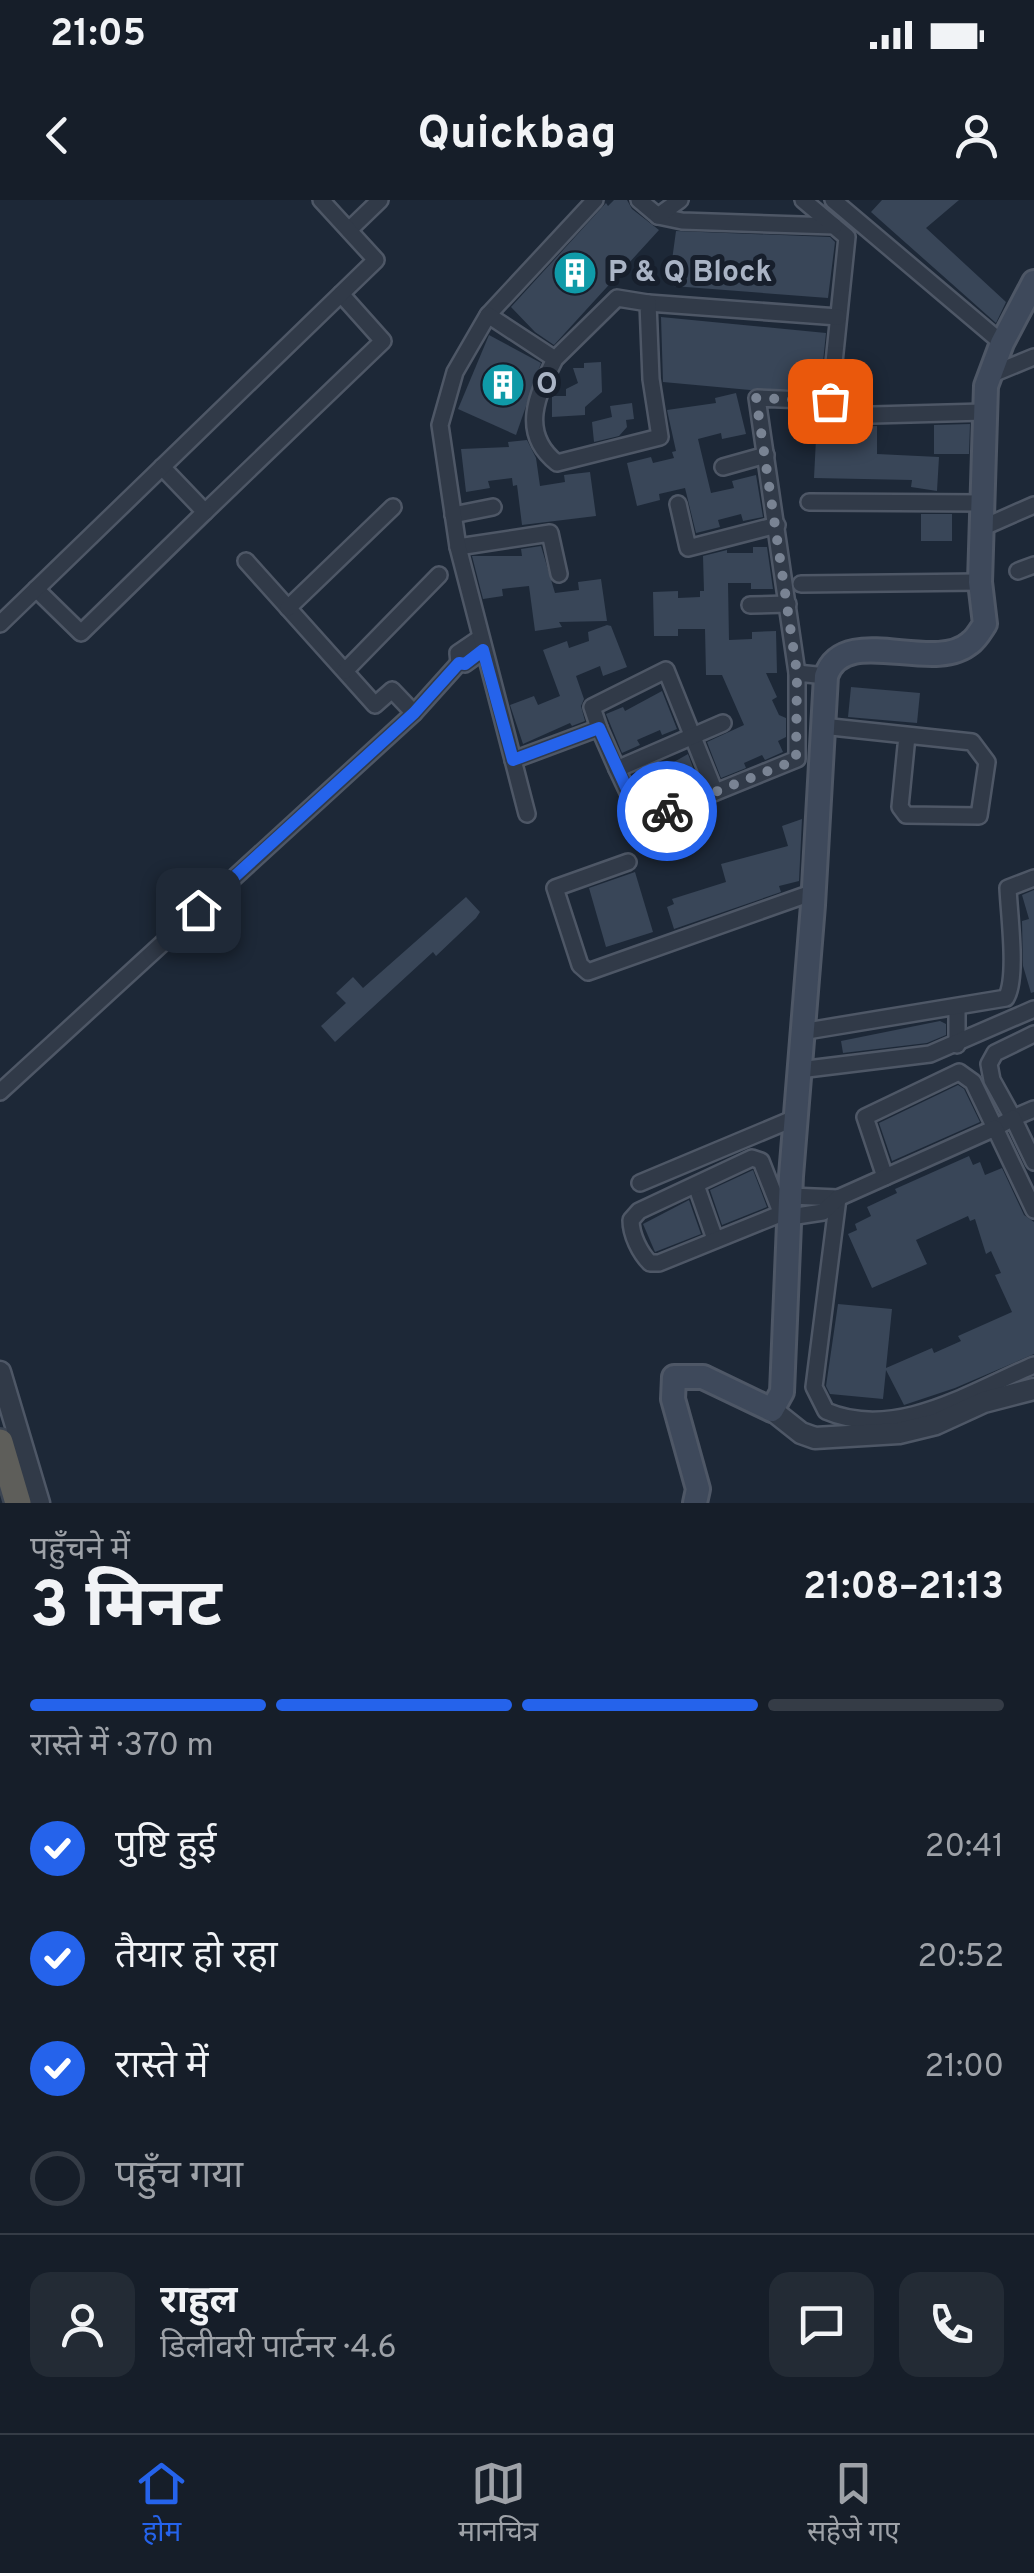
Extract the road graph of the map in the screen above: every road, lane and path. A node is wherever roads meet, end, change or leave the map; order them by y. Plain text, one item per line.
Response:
1 (322, 200) edge
2 (380, 200) edge
3 (594, 200) edge
4 (639, 200) edge
5 (680, 200) edge
6 (803, 200) edge
7 (844, 203) edge
8 (658, 216) junction
9 (834, 226) junction
10 (349, 230) junction
11 (1034, 282) edge
12 (341, 294) junction
13 (648, 303) junction
14 (488, 315) junction
15 (838, 317) junction
16 (1002, 343) junction
17 (1034, 358) edge
18 (555, 359) junction
19 (990, 375) junction
20 (984, 412) junction
21 (836, 416) dead end
22 (766, 455) junction
23 (162, 467) junction
24 (723, 468) dead end
25 (810, 502) dead end
26 (985, 503) junction
27 (678, 504) dead end
28 (1034, 505) edge
29 (393, 507) dead end
30 (493, 508) dead end
31 (204, 512) junction
32 (453, 515) junction
33 (777, 525) junction
34 (984, 527) junction
35 (458, 548) junction
36 (246, 561) dead end
37 (1034, 565) edge
38 (1018, 571) dead end
39 (560, 574) dead end
40 (439, 575) dead end
41 (980, 582) junction
42 (801, 584) dead end
43 (36, 588) junction
44 (788, 604) junction
45 (750, 605) dead end
46 (288, 608) junction
47 (0, 624) edge
48 (481, 644) junction
49 (345, 671) junction
50 (797, 673) junction
51 (826, 676) junction
52 (375, 705) junction
53 (414, 713) junction
54 (723, 723) dead end
55 (822, 726) junction
56 (398, 728) junction
57 (599, 728) junction
58 (692, 736) junction
59 (907, 736) junction
60 (513, 760) junction
61 (618, 769) junction
62 (715, 792) junction
63 (527, 814) dead end
64 (628, 862) dead end
65 (1034, 878) edge
66 (814, 892) junction
67 (957, 1008) junction
68 (1034, 1010) edge
69 (801, 1032) junction
70 (1034, 1034) edge
71 (958, 1045) junction
72 (799, 1070) junction
73 (0, 1092) edge
74 (1034, 1109) edge
75 (795, 1118) junction
76 (1013, 1118) junction
77 (995, 1128) junction
78 (1034, 1162) edge
79 (885, 1178) junction
80 (640, 1183) dead end
81 (696, 1185) junction
82 (838, 1198) junction
83 (788, 1209) junction
84 (1034, 1210) edge
85 (715, 1239) junction
86 (1034, 1365) edge
87 (0, 1372) edge
88 (1034, 1389) edge
89 (772, 1410) junction
90 (0, 1442) edge
91 (18, 1503) edge
92 (40, 1503) edge
93 (694, 1503) edge

1 - 10 street
2 - 10 street
3 - 14 street
4 - 8 street
5 - 8 street
6 - 9 street
7 - 16 street
8 - 9 street
9 - 15 street
10 - 12 street
11 - 16 main road
12 - 23 street
12 - 31 street
13 - 15 street
13 - 18 street
13 - 18 street
14 - 18 street
14 - 32 street
15 - 22 street
16 - 19 main road
17 - 19 street
19 - 20 main road
20 - 21 street
20 - 26 main road
22 - 24 street
22 - 33 street
23 - 31 street
23 - 43 street
25 - 26 street
26 - 34 main road
27 - 33 street
28 - 34 street
29 - 46 street
30 - 32 street
31 - 43 street
32 - 35 street
33 - 44 street
34 - 41 main road
35 - 39 street
35 - 48 street
36 - 46 street
37 - 38 street
40 - 49 street
41 - 42 street
41 - 51 main road
43 - 47 street
44 - 45 street
44 - 50 street
46 - 49 street
48 - 53 street
48 - 60 street
49 - 52 street
50 - 51 street
50 - 62 street
51 - 55 main road
52 - 53 street
52 - 56 street
53 - 56 street
54 - 58 street
55 - 59 street
55 - 66 main road
56 - 73 street
57 - 58 street
57 - 60 street
57 - 61 street
58 - 61 street
58 - 62 street
59 - 59 street
60 - 63 street
61 - 62 street
64 - 66 street
65 - 67 street
66 - 69 main road
67 - 69 street
67 - 71 street
68 - 71 street
69 - 72 main road
70 - 76 street
71 - 72 street
72 - 75 main road
74 - 76 street
75 - 80 street
75 - 83 main road
76 - 77 street
76 - 78 street
77 - 79 street
77 - 79 street
77 - 84 street
79 - 82 street
81 - 83 street
81 - 85 street
81 - 85 street
82 - 83 street
82 - 86 street
83 - 85 street
83 - 89 main road
87 - 92 street
88 - 89 street
89 - 93 main road
90 - 91 highway

